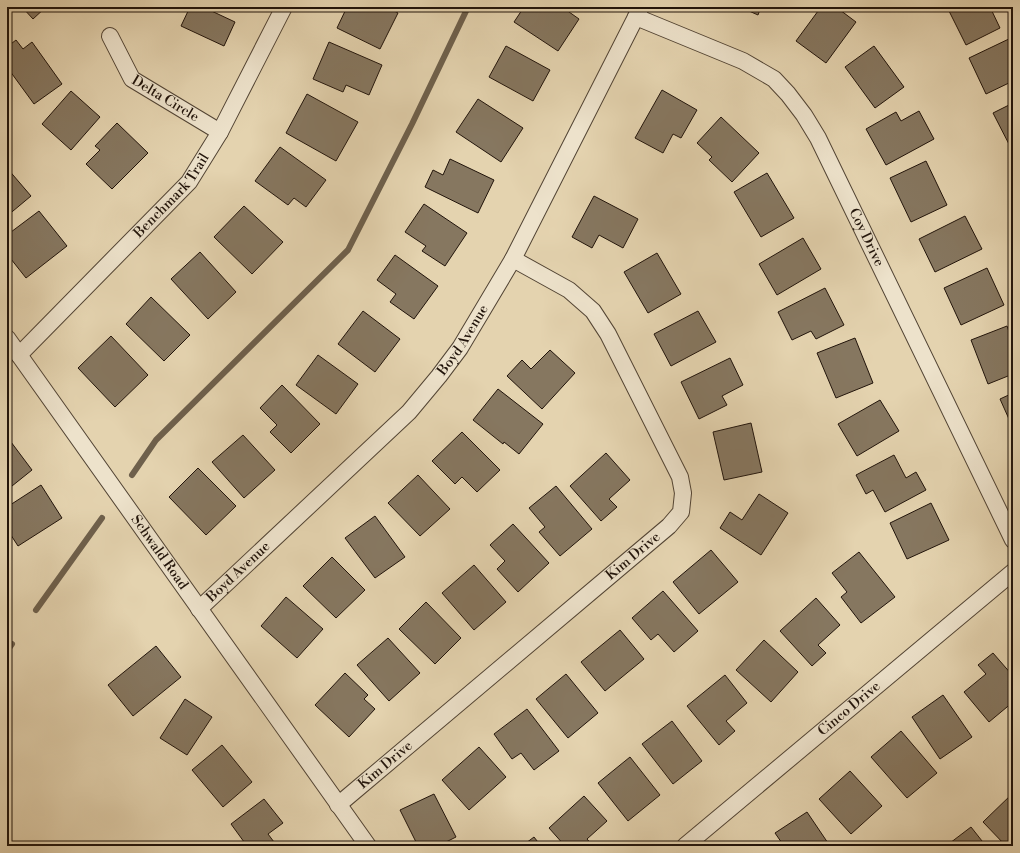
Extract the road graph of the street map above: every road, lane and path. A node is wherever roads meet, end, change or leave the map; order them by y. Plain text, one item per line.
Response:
1 (284, 7) edge
2 (639, 12) edge
3 (110, 36) dead end
4 (220, 132) junction
5 (512, 259) junction
6 (7, 338) edge
7 (20, 355) junction
8 (1013, 540) edge
9 (1013, 572) edge
10 (199, 609) junction
11 (338, 805) junction
12 (368, 846) edge
13 (686, 846) edge

1 - 4 street, Benchmark Trail
2 - 5 street, Boyd Avenue
2 - 8 street, Coy Drive
3 - 4 street, Delta Circle
4 - 7 street, Benchmark Trail
5 - 10 street, Boyd Avenue
5 - 11 street, Kim Drive
6 - 7 street, Schwald Road
7 - 10 street, Schwald Road
9 - 13 street, Cinco Drive
10 - 11 street, Schwald Road
11 - 12 street, Schwald Road

